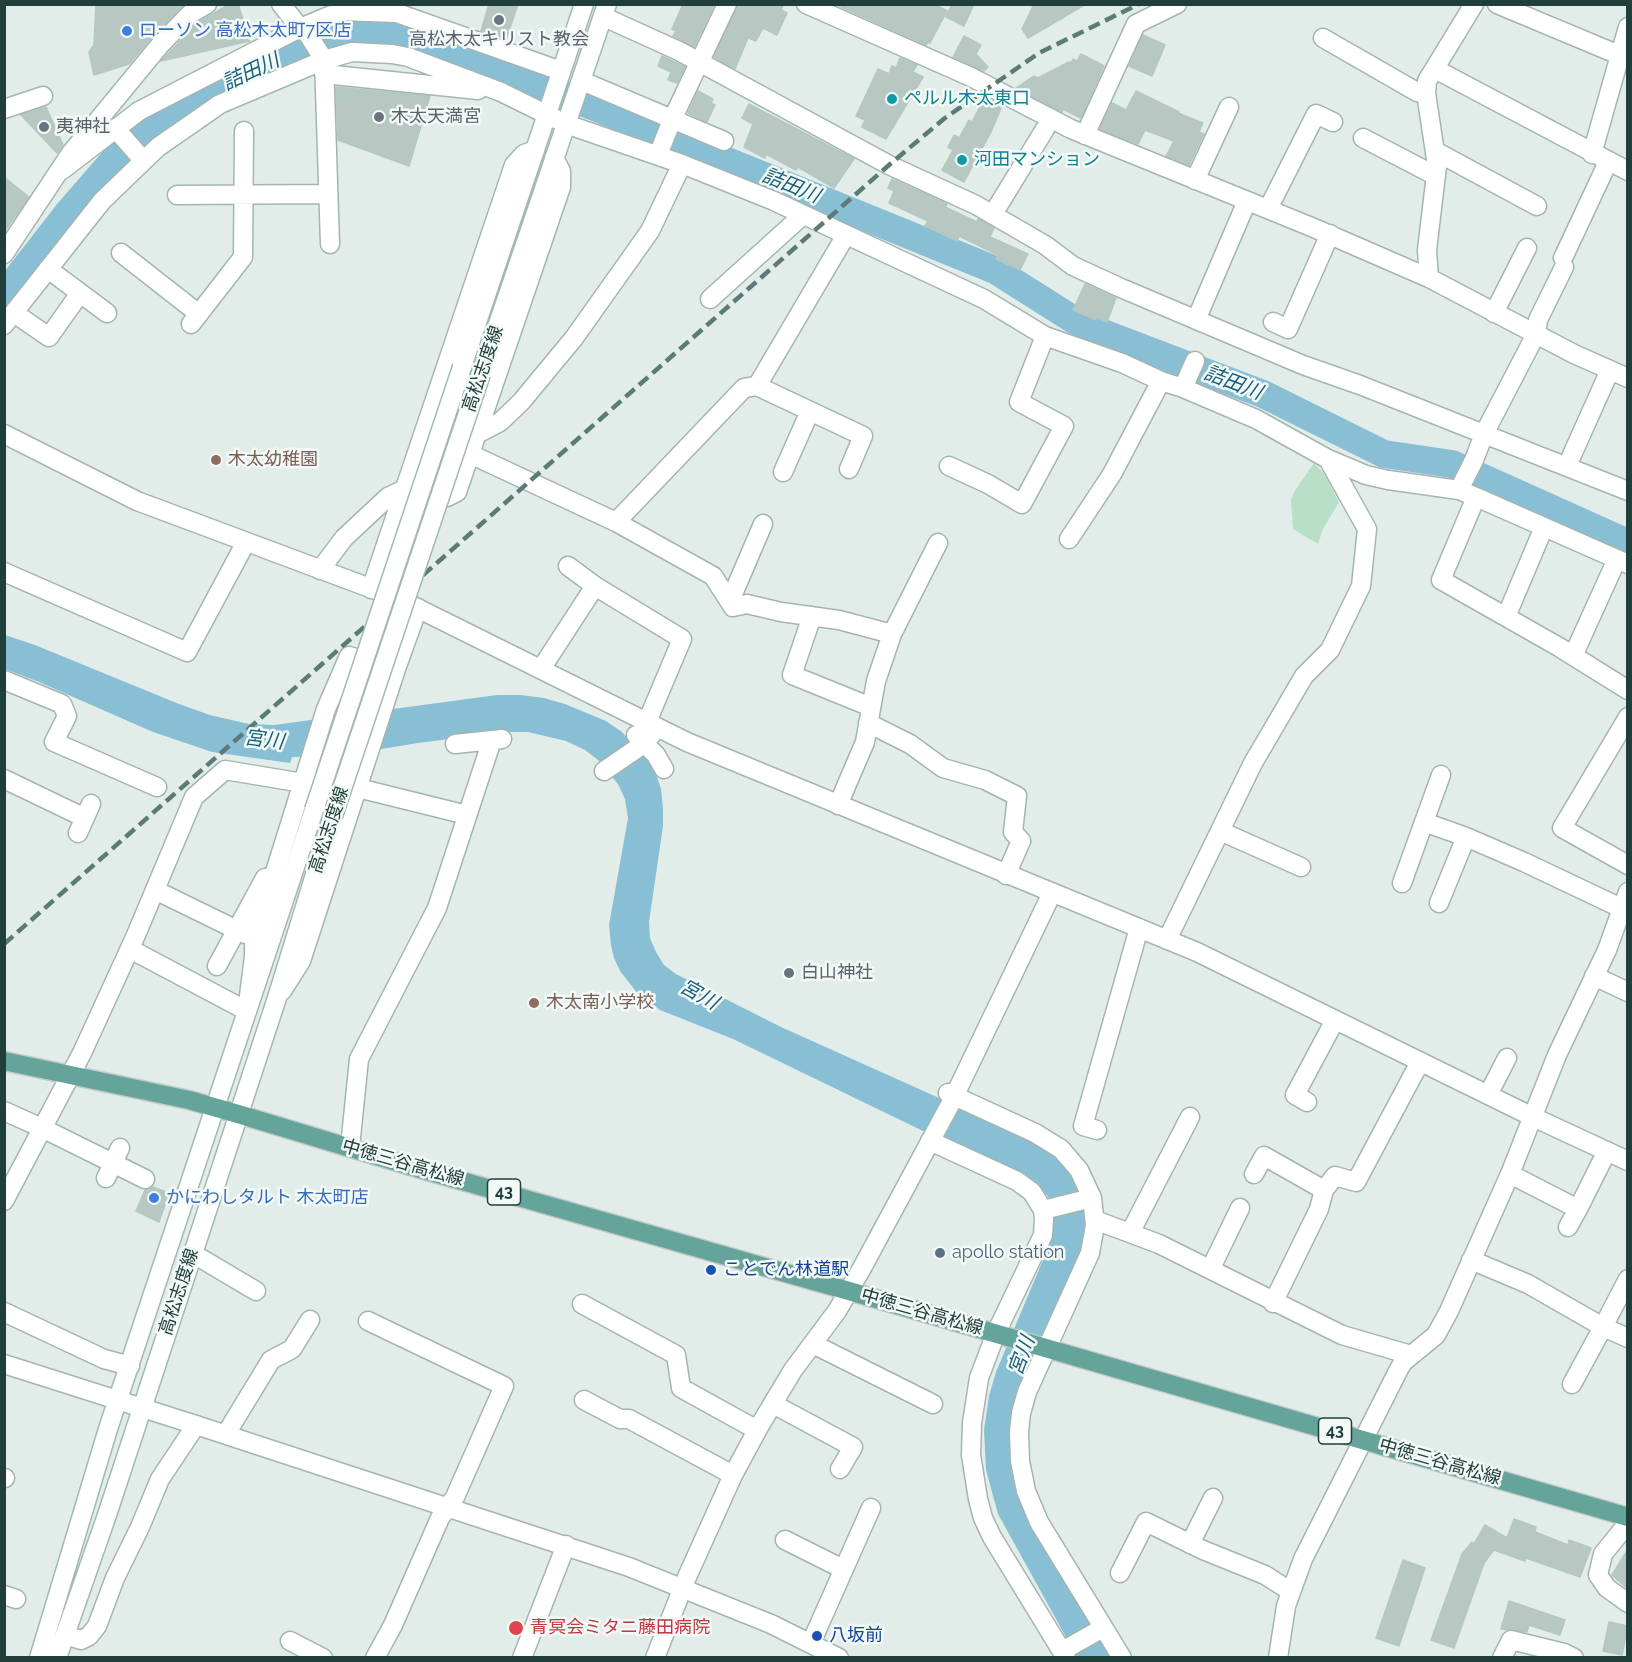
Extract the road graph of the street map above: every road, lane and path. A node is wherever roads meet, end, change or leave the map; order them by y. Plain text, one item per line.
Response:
1 (207, 4) edge
2 (280, 4) edge
3 (727, 4) edge
4 (806, 4) edge
5 (1177, 4) edge
6 (1497, 4) edge
7 (582, 5) edge
8 (1468, 6) edge
9 (605, 11) edge
10 (1628, 27) edge
11 (303, 29) junction
12 (1323, 38) dead end
13 (1619, 55) junction
14 (322, 63) junction
15 (699, 63) junction
16 (1435, 69) junction
17 (560, 75) junction
18 (581, 83) junction
19 (501, 92) junction
20 (1426, 93) junction
21 (44, 96) dead end
22 (1229, 107) dead end
23 (4, 109) edge
24 (547, 112) junction
25 (672, 120) junction
26 (568, 121) junction
27 (1333, 122) dead end
28 (1045, 129) dead end
29 (118, 131) junction
30 (244, 131) dead end
31 (1084, 135) junction
32 (1363, 138) dead end
33 (724, 141) dead end
34 (535, 150) junction
35 (1435, 151) junction
36 (658, 155) junction
37 (554, 158) junction
38 (1600, 158) junction
39 (143, 160) junction
40 (682, 164) junction
41 (1628, 171) edge
42 (56, 175) junction
43 (1436, 176) junction
44 (1195, 180) junction
45 (328, 194) junction
46 (177, 195) dead end
47 (243, 195) junction
48 (1247, 201) junction
49 (1537, 206) dead end
50 (1268, 209) junction
51 (993, 214) junction
52 (803, 215) junction
53 (1330, 234) junction
54 (846, 235) junction
55 (330, 243) dead end
56 (1527, 248) dead end
57 (121, 253) dead end
58 (4, 254) edge
59 (48, 269) junction
60 (1429, 278) junction
61 (80, 293) junction
62 (710, 298) dead end
63 (1494, 313) junction
64 (107, 314) dead end
65 (9, 319) edge
66 (1196, 320) junction
67 (1273, 322) dead end
68 (1536, 334) junction
69 (1045, 336) junction
70 (1195, 361) dead end
71 (1610, 370) junction
72 (1628, 378) edge
73 (1161, 381) junction
74 (757, 386) junction
75 (1183, 388) junction
76 (810, 411) junction
77 (4, 434) edge
78 (477, 434) junction
79 (1484, 434) junction
80 (470, 453) junction
81 (1328, 459) junction
82 (949, 466) dead end
83 (1567, 466) junction
84 (849, 470) dead end
85 (783, 472) dead end
86 (405, 489) junction
87 (1628, 490) edge
88 (1468, 493) junction
89 (616, 522) junction
90 (763, 524) dead end
91 (1544, 527) junction
92 (1069, 539) dead end
93 (246, 542) junction
94 (938, 543) dead end
95 (1622, 562) edge
96 (568, 566) dead end
97 (320, 570) junction
98 (4, 572) edge
99 (595, 586) junction
100 (371, 589) junction
101 (730, 601) junction
102 (418, 608) junction
103 (812, 616) junction
104 (1506, 617) junction
105 (892, 634) junction
106 (1573, 656) junction
107 (396, 669) junction
108 (541, 669) junction
109 (4, 680) edge
110 (1628, 690) edge
111 (391, 702) junction
112 (326, 709) junction
113 (869, 715) junction
114 (1628, 717) edge
115 (645, 735) junction
116 (455, 744) dead end
117 (375, 753) junction
118 (310, 764) junction
119 (664, 768) dead end
120 (603, 770) dead end
121 (1441, 775) dead end
122 (4, 779) edge
123 (303, 783) junction
124 (157, 787) dead end
125 (358, 788) junction
126 (838, 805) junction
127 (467, 815) junction
128 (85, 818) dead end
129 (1424, 822) junction
130 (1220, 831) junction
131 (1466, 837) junction
132 (283, 848) junction
133 (1628, 865) edge
134 (1301, 867) dead end
135 (1006, 874) junction
136 (1401, 883) dead end
137 (155, 890) junction
138 (1052, 893) junction
139 (1624, 900) edge
140 (1440, 903) dead end
141 (1139, 928) junction
142 (236, 930) junction
143 (254, 939) junction
144 (1167, 940) junction
145 (130, 949) junction
146 (217, 966) dead end
147 (1594, 976) junction
148 (1628, 992) edge
149 (276, 1001) junction
150 (247, 1011) junction
151 (1335, 1020) junction
152 (1507, 1058) dead end
153 (4, 1061) edge
154 (1420, 1062) junction
155 (70, 1075) junction
156 (1488, 1095) junction
157 (951, 1096) junction
158 (1307, 1102) dead end
159 (214, 1107) junction
160 (4, 1112) edge
161 (238, 1114) junction
162 (1190, 1117) dead end
163 (1533, 1117) junction
164 (42, 1128) junction
165 (1097, 1130) dead end
166 (931, 1139) junction
167 (350, 1147) junction
168 (1621, 1153) edge
169 (1254, 1174) dead end
170 (1510, 1174) junction
171 (145, 1179) dead end
172 (1324, 1190) junction
173 (1089, 1198) junction
174 (4, 1201) edge
175 (1240, 1208) dead end
176 (1578, 1209) junction
177 (1045, 1210) junction
178 (1095, 1220) junction
179 (1568, 1227) dead end
180 (1130, 1233) junction
181 (192, 1256) junction
182 (1471, 1260) junction
183 (1211, 1268) junction
184 (1628, 1279) edge
185 (256, 1291) dead end
186 (849, 1291) junction
187 (1274, 1303) junction
188 (582, 1304) dead end
189 (4, 1312) edge
190 (310, 1320) dead end
191 (368, 1321) dead end
192 (1603, 1327) junction
193 (999, 1334) junction
194 (1628, 1338) edge
195 (813, 1344) junction
196 (1044, 1348) junction
197 (1411, 1355) junction
198 (4, 1364) edge
199 (130, 1366) junction
200 (1572, 1384) dead end
201 (118, 1400) junction
202 (584, 1400) dead end
203 (773, 1404) junction
204 (933, 1404) dead end
205 (141, 1407) junction
206 (196, 1425) junction
207 (757, 1430) junction
208 (226, 1434) junction
209 (1363, 1440) junction
210 (840, 1469) dead end
211 (733, 1475) junction
212 (1212, 1498) dead end
213 (448, 1507) junction
214 (871, 1508) dead end
215 (1628, 1517) edge
216 (1628, 1523) edge
217 (785, 1540) dead end
218 (1190, 1544) junction
219 (566, 1545) junction
220 (843, 1569) junction
221 (1120, 1573) dead end
222 (684, 1588) junction
223 (1290, 1590) junction
224 (1628, 1603) edge
225 (1102, 1628) junction
226 (65, 1635) junction
227 (290, 1641) dead end
228 (811, 1643) junction
229 (1065, 1652) edge
230 (39, 1658) edge
231 (57, 1658) edge
232 (323, 1658) edge
233 (375, 1658) edge
234 (522, 1658) edge
235 (655, 1658) edge
236 (839, 1658) edge
237 (1122, 1658) edge
238 (1278, 1658) edge
239 (1502, 1658) edge
240 (1574, 1658) edge

1 - 42 street
2 - 11 street
3 - 15 street
4 - 31 street
5 - 31 street
6 - 13 street
7 - 17 street, 高松志度線
8 - 16 street
9 - 15 street
9 - 18 street, 高松志度線
10 - 13 street
11 - 14 street
11 - 17 street
11 - 29 street
12 - 20 street
13 - 38 street
14 - 19 street
14 - 19 street
14 - 39 street
14 - 45 street
15 - 25 street
15 - 51 street
16 - 20 street
16 - 38 street
17 - 24 street, 高松志度線
18 - 25 street
18 - 26 street, 高松志度線
19 - 24 street
20 - 35 street
21 - 23 street
22 - 44 street
24 - 26 street
24 - 34 street, 高松志度線
25 - 33 street
25 - 36 street
26 - 36 street
26 - 37 street, 高松志度線
27 - 50 street
28 - 51 street
29 - 39 street
29 - 42 street
30 - 47 street
31 - 44 street
32 - 43 street
34 - 86 street
34 - 150 street, 高松志度線, bridge
35 - 43 street
35 - 49 street
36 - 40 street
37 - 78 street
37 - 149 street, 高松志度線, bridge
38 - 41 street
38 - 68 street
39 - 59 street
40 - 52 street
40 - 78 street
42 - 58 street
43 - 60 street
44 - 48 street
45 - 47 street
45 - 55 street
46 - 47 street
47 - 57 street
48 - 50 street
48 - 66 street
50 - 53 street
51 - 66 street
52 - 54 street
52 - 62 street
53 - 60 street
53 - 67 street
54 - 69 street
54 - 74 street
56 - 63 street
59 - 61 street
59 - 65 street
60 - 63 street
61 - 64 street
61 - 65 street
63 - 68 street
66 - 79 street
68 - 71 street
68 - 79 street
69 - 73 street
69 - 82 street
70 - 75 street
71 - 72 street
71 - 83 street
73 - 75 street
73 - 92 street
74 - 76 street
74 - 89 street
75 - 81 street
76 - 84 street
76 - 85 street
77 - 93 street
78 - 80 street
79 - 83 street
79 - 88 street
80 - 86 street
80 - 89 street
81 - 88 street
81 - 130 street
83 - 87 street
86 - 97 street
86 - 100 street
88 - 91 street
88 - 104 street
89 - 101 street
90 - 101 street
91 - 95 street
91 - 104 street
93 - 97 street
93 - 98 street
94 - 105 street
95 - 106 street
96 - 99 street
97 - 100 street
99 - 108 street
99 - 115 street
100 - 102 street
101 - 103 street
102 - 107 street
102 - 108 street
103 - 105 street
103 - 113 street
104 - 106 street
105 - 113 street
106 - 110 street
107 - 111 street
107 - 112 street
108 - 115 street
109 - 124 street
111 - 112 street
111 - 117 street
112 - 118 street
113 - 126 street
113 - 135 street
114 - 133 street
115 - 119 street
115 - 120 street
115 - 126 street
116 - 127 street
117 - 118 street
117 - 125 street
118 - 123 street
121 - 129 street
122 - 128 street
123 - 125 street
123 - 132 street
123 - 137 street
125 - 127 street
125 - 149 street
126 - 135 street
127 - 167 street
129 - 131 street
129 - 136 street
130 - 134 street
130 - 144 street
131 - 139 street
131 - 140 street
132 - 142 street
132 - 143 street
135 - 138 street
137 - 142 street
137 - 145 street
138 - 141 street
138 - 157 street
139 - 147 street
141 - 144 street
141 - 165 street
142 - 143 street
142 - 146 street
143 - 150 street
144 - 151 street
145 - 150 street
145 - 155 street
147 - 148 street
147 - 163 street
149 - 161 street, 高松志度線
150 - 159 street, 高松志度線
151 - 154 street
151 - 158 street
152 - 156 street
153 - 155 main road, 中徳三谷高松線 / 43
154 - 156 street
154 - 172 street
155 - 159 main road, 中徳三谷高松線 / 43
155 - 164 street
156 - 163 street
157 - 166 street
157 - 173 street
159 - 161 main road, 中徳三谷高松線 / 43
159 - 199 street, 高松志度線
160 - 164 street
161 - 167 main road, 中徳三谷高松線 / 43
161 - 181 street, 高松志度線
162 - 180 street
163 - 168 street
163 - 170 street
164 - 171 street
164 - 174 street
166 - 177 street
166 - 186 street
167 - 186 main road, 中徳三谷高松線 / 43
168 - 176 street
169 - 172 street
170 - 176 street
170 - 182 street
172 - 187 street
173 - 177 street
173 - 178 street
175 - 183 street
176 - 179 street
177 - 193 street
178 - 180 street
178 - 196 street
180 - 183 street
181 - 185 street
181 - 205 street, 高松志度線
182 - 192 street
182 - 197 street
183 - 187 street
184 - 192 street
186 - 193 main road, 中徳三谷高松線 / 43
186 - 195 street
187 - 197 street
188 - 207 street
189 - 199 street
190 - 208 street
191 - 213 street
192 - 194 street
192 - 200 street
193 - 196 main road, 中徳三谷高松線 / 43
193 - 229 street
195 - 203 street
195 - 204 street
196 - 209 main road, 中徳三谷高松線 / 43
196 - 225 street
197 - 209 street
198 - 201 street
199 - 201 street, 高松志度線
201 - 205 street
201 - 230 street, 高松志度線
202 - 211 street
203 - 207 street
203 - 210 street
205 - 206 street
205 - 226 street, 高松志度線
206 - 208 street
206 - 226 street
207 - 211 street
208 - 213 street
209 - 215 main road, 中徳三谷高松線 / 43
209 - 223 street
211 - 222 street
212 - 218 street
213 - 219 street
213 - 233 street
214 - 220 street
216 - 224 street
217 - 220 street
218 - 221 street
218 - 223 street
219 - 222 street
219 - 234 street
220 - 228 street
222 - 228 street
222 - 235 street
223 - 238 street
225 - 229 street
225 - 237 street
226 - 231 street, 高松志度線
227 - 232 street
228 - 236 street
239 - 240 street

